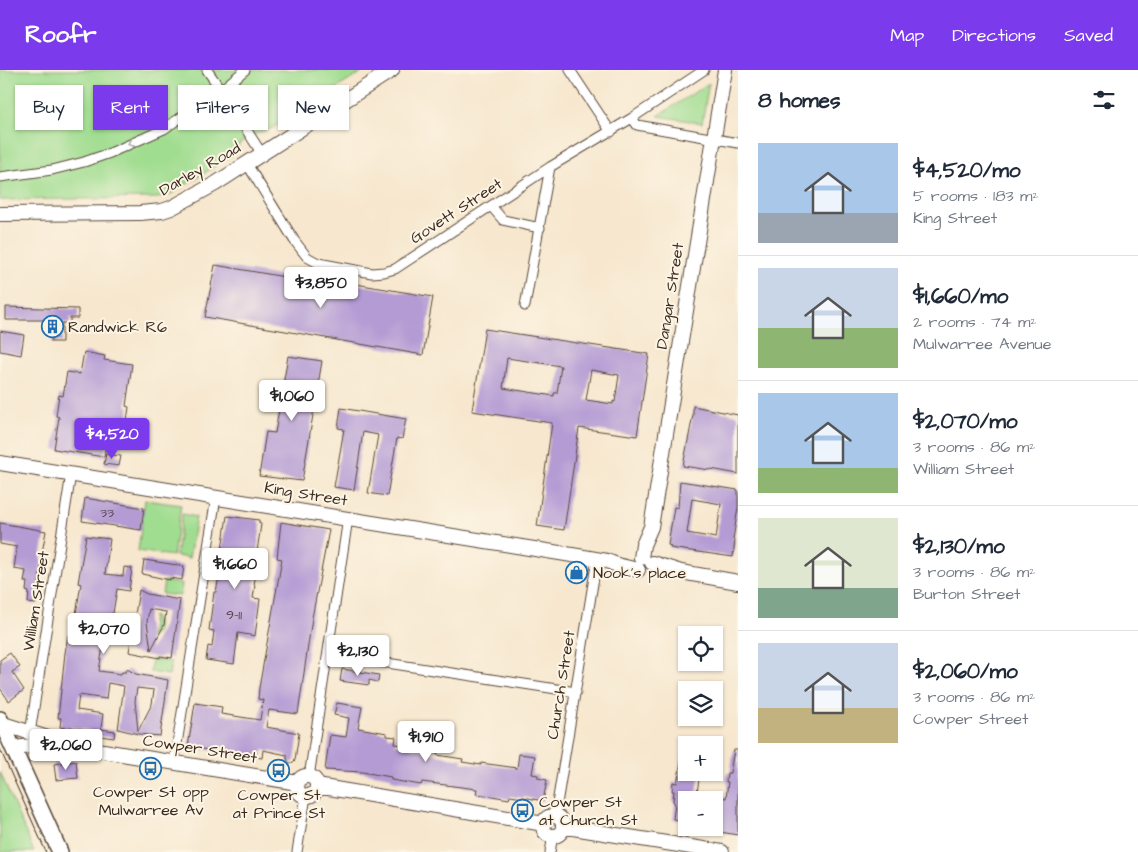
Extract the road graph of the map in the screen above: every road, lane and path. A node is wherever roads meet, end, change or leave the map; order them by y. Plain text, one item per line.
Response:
1 (207, 70) edge
2 (245, 70) edge
3 (392, 70) edge
4 (570, 70) edge
5 (704, 70) edge
6 (725, 70) edge
7 (218, 85) edge
8 (227, 85) edge
9 (632, 118) junction
10 (178, 119) edge
11 (247, 130) edge
12 (611, 132) junction
13 (714, 139) junction
14 (738, 143) edge
15 (262, 154) junction
16 (247, 164) junction
17 (550, 167) junction
18 (0, 177) edge
19 (491, 206) junction
20 (0, 214) edge
21 (540, 228) junction
22 (525, 306) dead end
23 (0, 463) edge
24 (71, 474) junction
25 (216, 498) junction
26 (348, 518) junction
27 (602, 560) junction
28 (645, 564) junction
29 (738, 582) edge
30 (328, 654) junction
31 (576, 692) junction
32 (1, 722) edge
33 (30, 733) junction
34 (67, 745) junction
35 (14, 748) junction
36 (174, 763) junction
37 (308, 782) junction
38 (306, 796) joint
39 (549, 820) junction
40 (558, 832) junction
41 (683, 849) edge
42 (60, 852) edge
43 (297, 852) edge
44 (550, 852) edge
45 (722, 852) edge

1 - 7 street
2 - 8 street
3 - 15 street, Darley Road
4 - 12 street
5 - 9 street, Govett Street
6 - 13 street, Dangar Street
9 - 12 street, Govett Street
9 - 13 street
10 -> 18 street
11 - 15 street
12 - 17 street, Govett Street
13 - 14 street
13 - 28 street, Dangar Street
15 - 16 street, Darley Road
16 - 19 street, Govett Street
16 - 20 street, Darley Road
17 - 19 street, Govett Street
17 - 21 street
19 - 21 street
21 - 22 street
23 - 24 street, King Street
24 - 25 street, King Street
24 - 33 street, William Street
25 - 26 street, King Street
25 - 36 street
26 - 27 street, King Street
26 - 30 street
27 - 28 street, King Street
27 - 31 street, Church Street
28 - 29 street, King Street
30 - 31 street
30 - 37 street
31 - 39 street, Church Street
32 - 33 street, Cowper Street
32 - 35 main road
33 - 34 street, Cowper Street
34 - 35 street, Cowper Street
34 - 36 street, Cowper Street
35 - 42 main road
36 - 37 street, Cowper Street
37 - 38 street
37 - 39 street, Cowper Street
38 - 43 street
39 - 40 street
40 - 41 street
40 - 44 street
41 - 45 street

